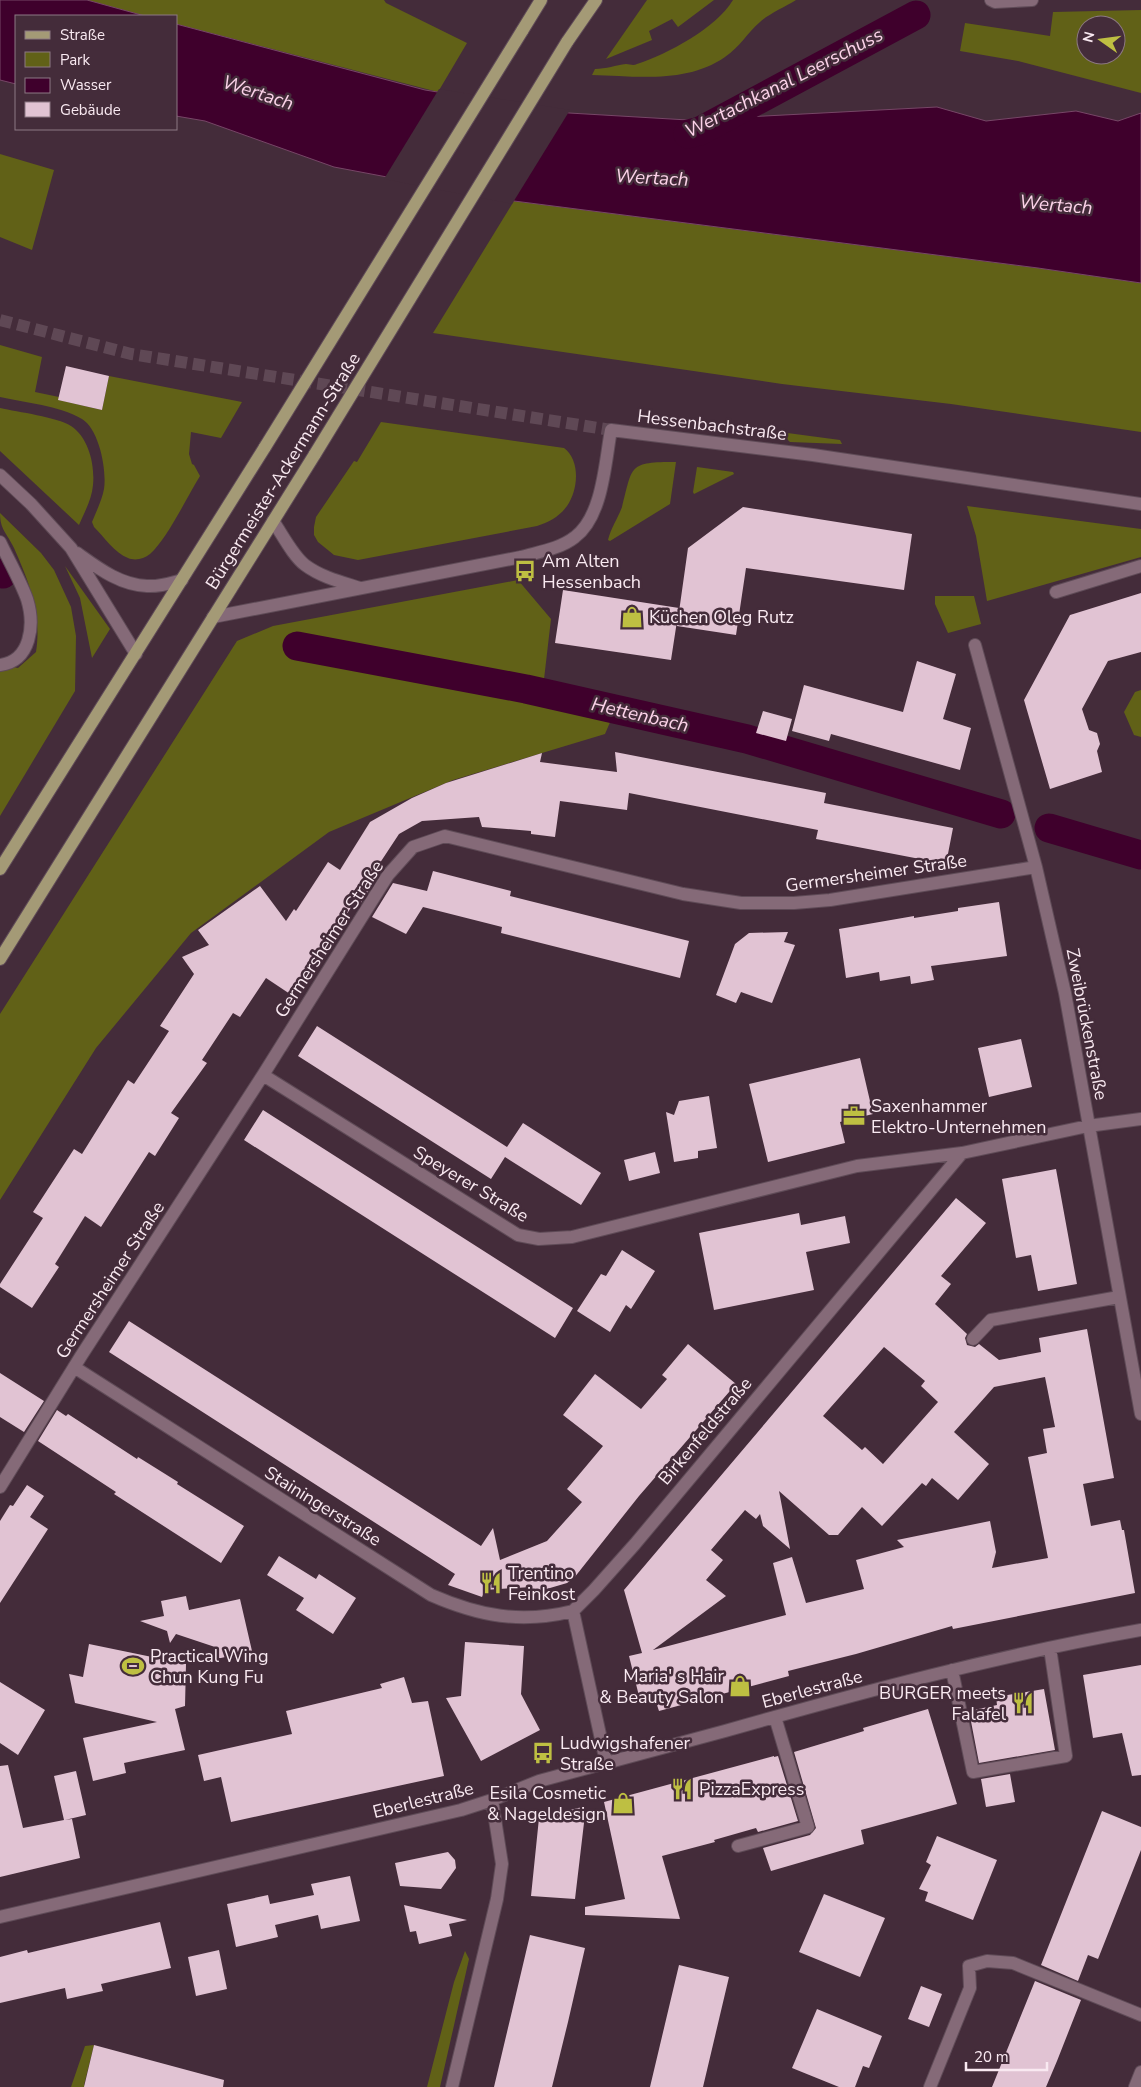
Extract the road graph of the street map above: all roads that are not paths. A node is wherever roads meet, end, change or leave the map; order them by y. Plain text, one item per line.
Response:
1 (541, 0) edge
2 (596, 0) edge
3 (991, 0) edge
4 (1032, 0) edge
5 (0, 475) edge
6 (1141, 504) edge
7 (273, 521) junction
8 (0, 542) edge
9 (71, 548) junction
10 (1141, 566) edge
11 (182, 580) junction
12 (362, 588) junction
13 (1056, 592) dead end
14 (213, 617) junction
15 (976, 645) dead end
16 (136, 654) junction
17 (0, 665) edge
18 (1036, 867) junction
19 (0, 869) edge
20 (0, 959) edge
21 (263, 1075) junction
22 (1141, 1119) edge
23 (1088, 1126) junction
24 (962, 1153) junction
25 (1120, 1297) junction
26 (973, 1339) dead end
27 (74, 1368) junction
28 (1141, 1414) edge
29 (0, 1487) edge
30 (573, 1611) junction
31 (1141, 1630) edge
32 (1050, 1648) junction
33 (952, 1670) junction
34 (775, 1717) junction
35 (606, 1762) junction
36 (492, 1800) junction
37 (738, 1846) dead end
38 (0, 1917) edge
39 (1141, 2015) edge
40 (1141, 2072) edge
41 (452, 2087) edge
42 (930, 2087) edge
43 (1135, 2087) edge

1 - 11 main road, Bürgermeister-Ackermann-Straße, bridge
2 - 7 main road, Bürgermeister-Ackermann-Straße, bridge
3 - 4 street
5 - 9 street
6 - 12 street, Hessenbachstraße
7 - 12 street, Hessenbachstraße
7 - 14 main road, Bürgermeister-Ackermann-Straße
8 - 17 street
9 - 11 street
9 - 16 street
10 - 13 street
11 - 16 main road, Bürgermeister-Ackermann-Straße
12 - 14 street, Hessenbachstraße
14 - 20 main road, Bürgermeister-Ackermann-Straße
15 - 18 street, Zweibrückenstraße
16 - 19 main road, Bürgermeister-Ackermann-Straße
18 - 21 street, Germersheimer Straße
18 - 23 street, Zweibrückenstraße
21 - 24 street, Speyerer Straße
21 - 27 street, Germersheimer Straße
22 - 23 street
23 - 24 street
23 - 25 street, Zweibrückenstraße
24 - 30 street, Birkenfeldstraße
25 - 26 street
25 - 28 street, Zweibrückenstraße
27 - 29 street, Germersheimer Straße
27 - 30 street, Stainingerstraße
30 - 35 street
31 - 32 street, Eberlestraße
32 - 33 street, Eberlestraße
32 - 33 street
33 - 34 street, Eberlestraße
34 - 35 street, Eberlestraße
34 - 37 street
35 - 36 street, Eberlestraße
36 - 38 street, Eberlestraße
36 - 41 street
39 - 42 street
40 - 43 street

